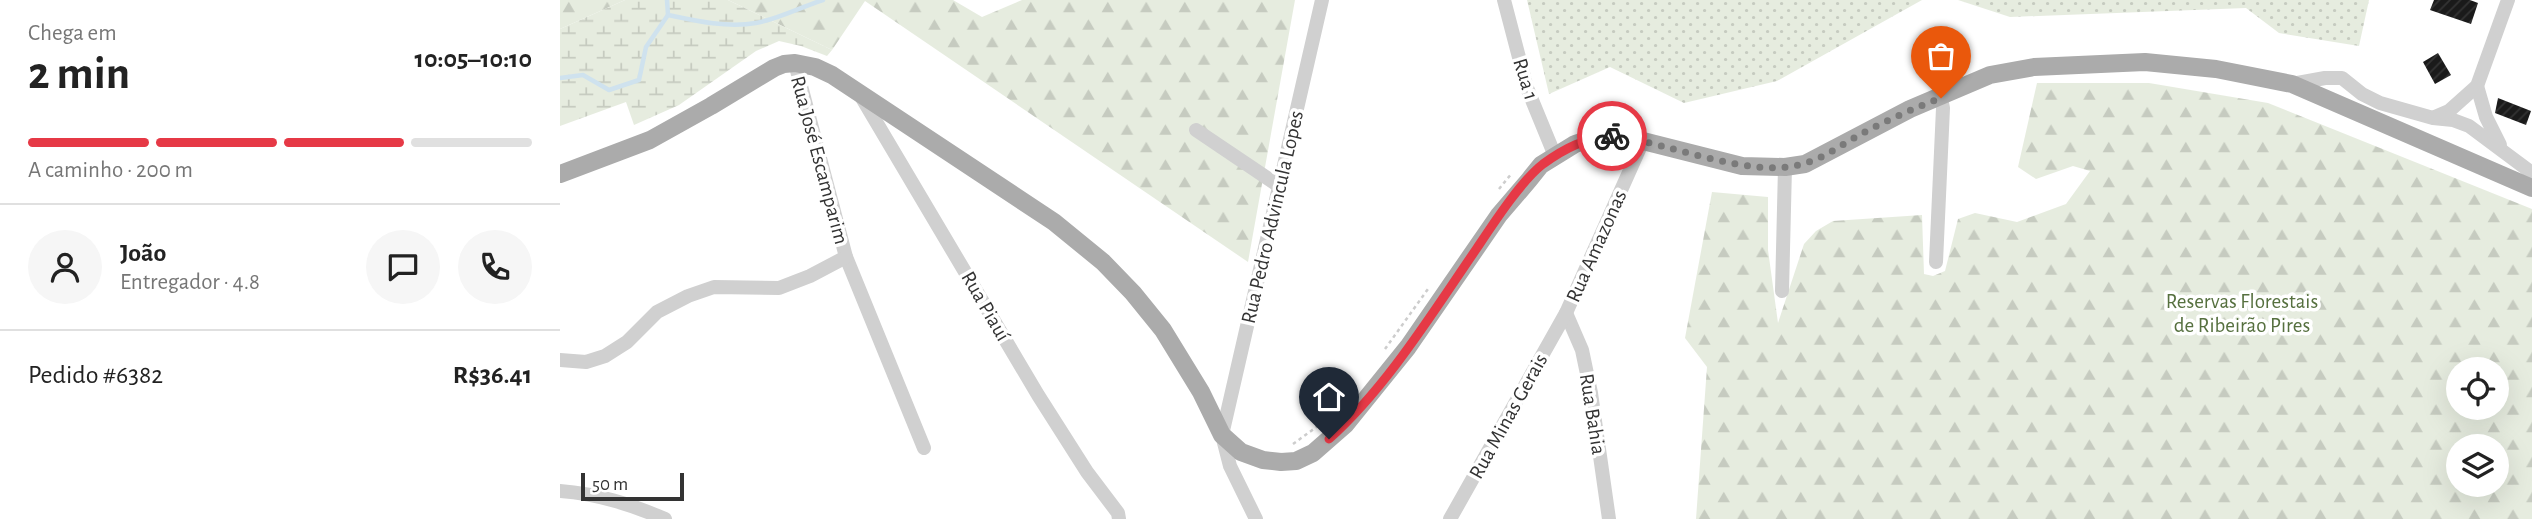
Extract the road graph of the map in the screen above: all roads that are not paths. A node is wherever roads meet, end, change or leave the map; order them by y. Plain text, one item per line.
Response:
1 (1321, 0) edge
2 (1504, 0) edge
3 (2508, 0) edge
4 (795, 63) junction
5 (2292, 84) junction
6 (2477, 86) junction
7 (856, 89) junction
8 (1941, 98) junction
9 (2434, 118) junction
10 (1196, 130) dead end
11 (1643, 141) junction
12 (2503, 149) junction
13 (1555, 156) junction
14 (1785, 167) junction
15 (2532, 173) edge
16 (560, 174) edge
17 (1279, 186) junction
18 (2532, 188) edge
19 (846, 257) junction
20 (1936, 262) dead end
21 (1782, 291) dead end
22 (1566, 313) junction
23 (560, 359) edge
24 (1222, 435) junction
25 (924, 448) dead end
26 (560, 491) edge
27 (1120, 517) edge
28 (665, 519) edge
29 (1256, 519) edge
30 (1450, 519) edge
31 (1609, 519) edge

1 - 17 street, Rua Pedro Advincula Lopes
2 - 13 street, Rua 1
3 - 6 street
4 - 7 main road
4 - 16 main road
4 - 19 street, Rua José Escamparim
5 - 8 main road
5 - 9 street
5 - 18 main road
6 - 9 street
6 - 12 street
7 - 24 main road
7 - 27 street, Rua Piauí
8 - 14 main road
8 - 20 street
9 - 12 street
10 - 17 street
11 - 13 main road
11 - 14 main road
11 - 22 street, Rua Amazonas
12 - 15 street
13 - 24 main road
14 - 21 street
17 - 24 street, Rua Pedro Advincula Lopes
19 - 23 street
19 - 25 street, Rua José Escamparim
22 - 30 street, Rua Minas Gerais
22 - 31 street, Rua Bahia
24 - 29 street
26 - 28 street

